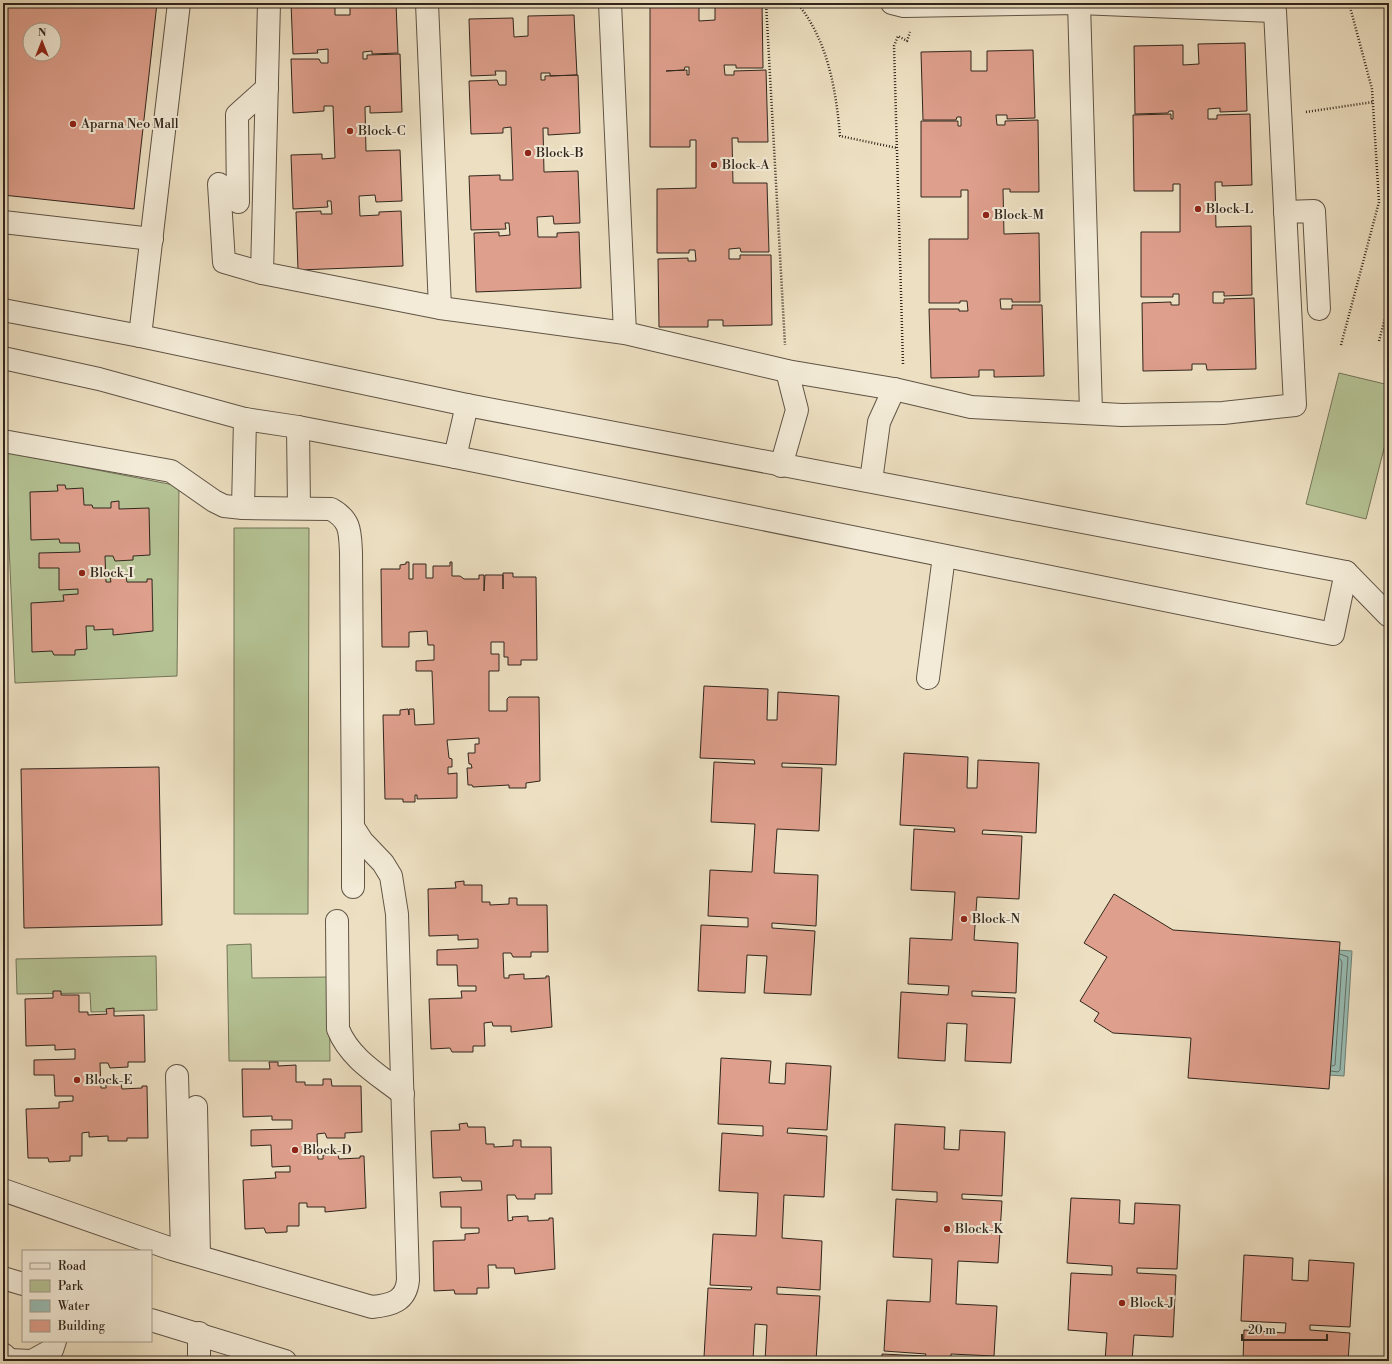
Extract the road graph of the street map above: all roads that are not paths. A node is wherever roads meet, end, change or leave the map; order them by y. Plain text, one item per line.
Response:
1 (179, 3) edge
2 (269, 3) edge
3 (427, 3) edge
4 (610, 3) edge
5 (1079, 3) edge
6 (898, 4) edge
7 (267, 88) junction
8 (219, 184) dead end
9 (238, 202) dead end
10 (1285, 212) junction
11 (3, 222) edge
12 (152, 239) junction
13 (262, 273) junction
14 (440, 308) junction
15 (1319, 309) dead end
16 (3, 310) edge
17 (625, 333) junction
18 (140, 336) junction
19 (3, 358) edge
20 (787, 371) junction
21 (894, 389) junction
22 (467, 405) junction
23 (1091, 412) junction
24 (244, 419) junction
25 (298, 427) junction
26 (3, 441) edge
27 (455, 457) junction
28 (781, 466) junction
29 (871, 481) junction
30 (243, 508) junction
31 (299, 508) junction
32 (944, 556) junction
33 (1346, 572) junction
34 (1389, 611) edge
35 (928, 678) dead end
36 (353, 827) junction
37 (353, 887) dead end
38 (337, 921) dead end
39 (177, 1076) dead end
40 (403, 1094) junction
41 (196, 1107) dead end
42 (3, 1190) edge
43 (191, 1253) junction
44 (3, 1278) edge
45 (22, 1284) edge
46 (152, 1320) edge
47 (199, 1333) junction
48 (55, 1342) edge
49 (3, 1354) edge
50 (31, 1361) edge
51 (199, 1361) edge
52 (285, 1361) edge

1 - 12 street
2 - 7 street
3 - 14 street
4 - 17 street
5 - 6 street
5 - 10 street
5 - 23 street
7 - 9 street
7 - 13 street
8 - 13 street
10 - 15 street
10 - 23 street
11 - 12 street
12 - 18 street
13 - 14 street
14 - 17 street
16 - 18 street
17 - 20 street
18 - 22 street
19 - 24 street
20 - 21 street
20 - 28 street
21 - 23 street
21 - 29 street
22 - 27 street
22 - 28 street
24 - 25 street
24 - 30 street
25 - 27 street
25 - 31 street
26 - 30 street
27 - 32 street
28 - 29 street
29 - 33 street
30 - 31 street
31 - 36 street
32 - 33 street
32 - 35 street
33 - 34 street
36 - 37 street
36 - 40 street
38 - 40 street
39 - 43 street
40 - 43 street
41 - 43 street
42 - 43 street
44 - 45 street
46 - 47 street
47 - 51 street
47 - 52 street
48 - 50 street
49 - 50 street

